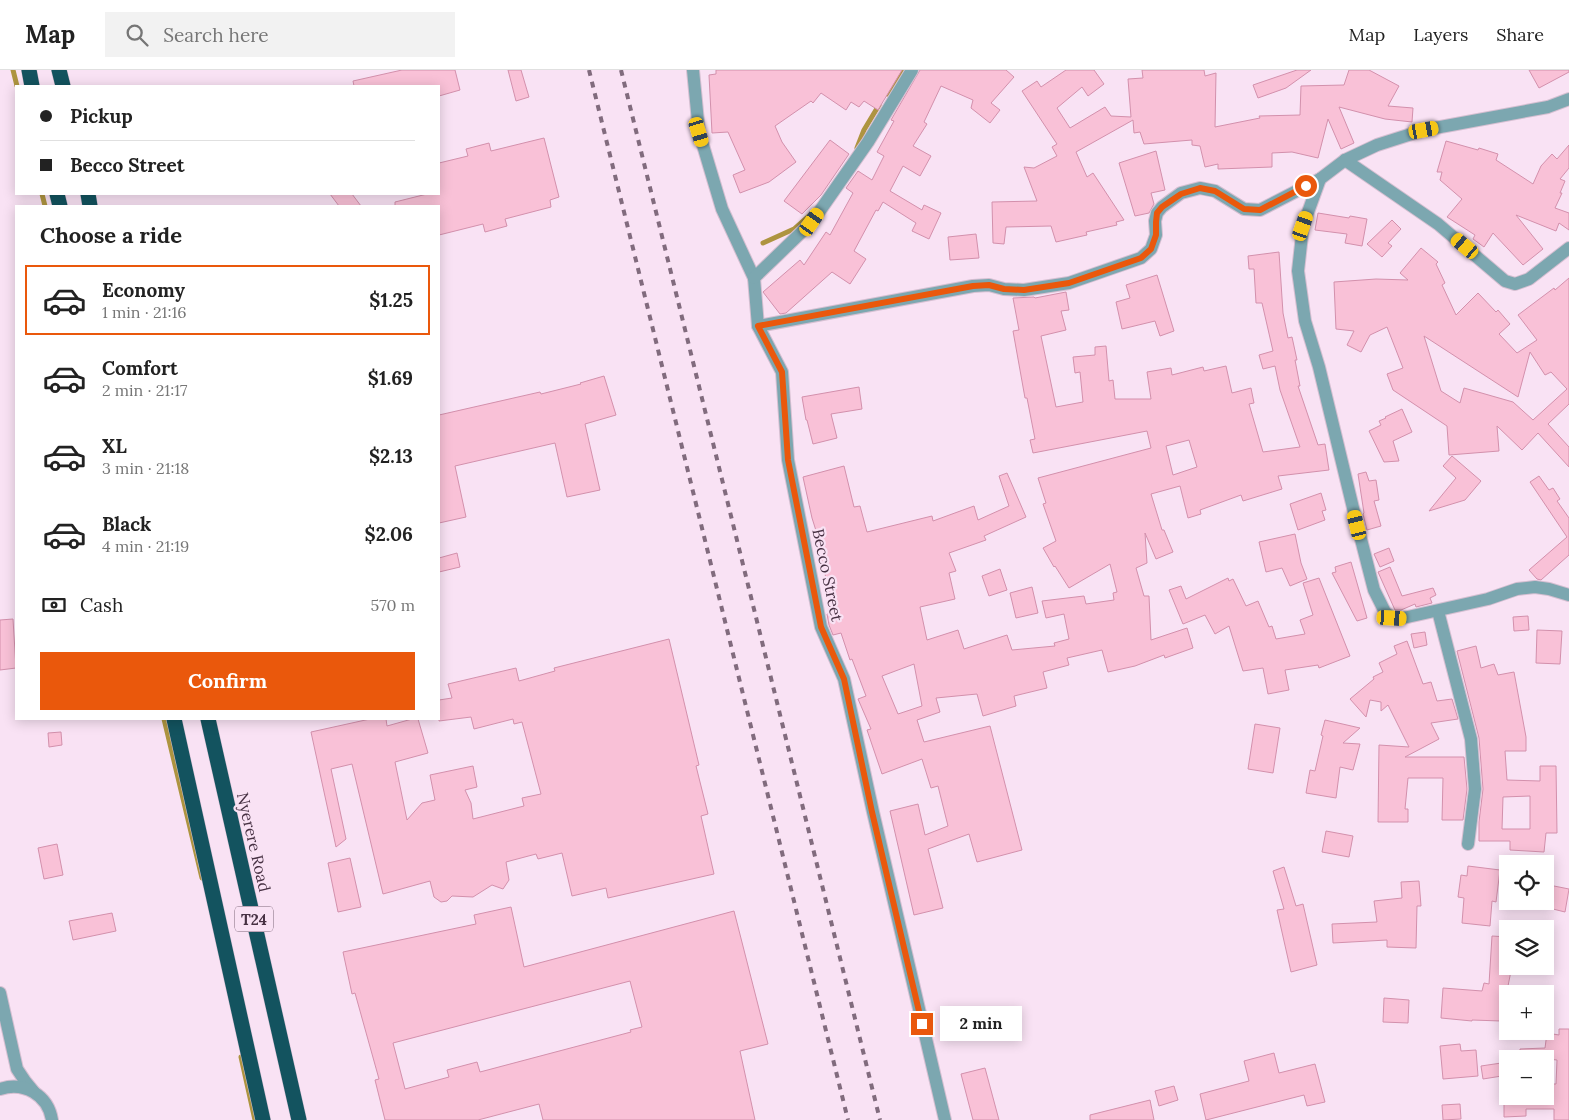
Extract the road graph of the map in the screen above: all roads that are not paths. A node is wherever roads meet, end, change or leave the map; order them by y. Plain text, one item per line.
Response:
1 (29, 70) edge
2 (59, 70) edge
3 (693, 70) edge
4 (912, 70) edge
5 (32, 85) edge
6 (63, 85) edge
7 (1569, 99) edge
8 (1345, 160) junction
9 (1320, 179) junction
10 (1569, 248) edge
11 (754, 278) junction
12 (758, 326) junction
13 (1569, 595) edge
14 (1438, 611) junction
15 (174, 720) edge
16 (208, 720) edge
17 (1468, 844) dead end
18 (0, 993) edge
19 (0, 1089) edge
20 (34, 1092) junction
21 (52, 1120) edge
22 (263, 1120) edge
23 (298, 1120) edge
24 (945, 1120) edge

1 - 5 highway
2 - 6 highway
3 - 11 street, Becco Street
4 - 11 street
7 - 8 street
8 - 9 street
8 - 10 street
9 - 12 street
9 - 14 street
11 - 12 street, Becco Street
12 - 24 street, Becco Street
13 - 14 street
14 - 17 street
15 - 22 highway, T24
16 - 23 highway, Nyerere Road / T24
18 - 20 street
19 - 20 street
20 - 21 street

